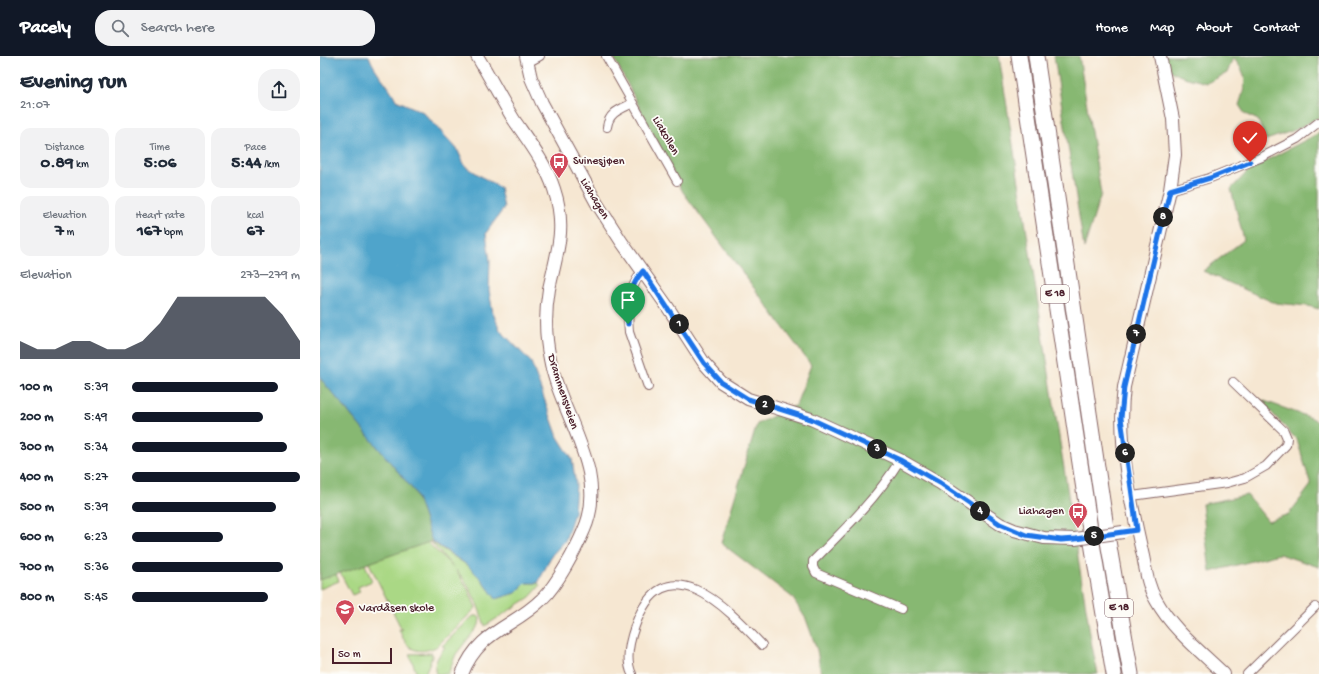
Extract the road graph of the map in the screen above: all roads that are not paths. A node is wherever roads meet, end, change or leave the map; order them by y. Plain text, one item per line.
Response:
1 (477, 56) edge
2 (540, 56) edge
3 (606, 56) edge
4 (1019, 56) edge
5 (1036, 56) edge
6 (1160, 56) edge
7 (527, 60) edge
8 (633, 103) junction
9 (1319, 122) edge
10 (607, 127) dead end
11 (677, 181) dead end
12 (1170, 190) junction
13 (643, 271) junction
14 (1233, 382) dead end
15 (648, 387) dead end
16 (900, 460) junction
17 (1132, 496) junction
18 (1137, 530) junction
19 (1315, 607) dead end
20 (901, 609) dead end
21 (762, 646) dead end
22 (462, 674) edge
23 (632, 674) edge
24 (1114, 674) edge
25 (1131, 674) edge
26 (1224, 674) edge
27 (1247, 674) edge

1 - 22 main road, Drammensveien
2 - 7 street
3 - 8 street, Liakollen
4 - 24 highway, E 18
5 - 25 highway, E 18
6 - 12 main road
7 - 13 main road, Liahagen
8 - 10 street
8 - 11 street, Liakollen
9 - 12 street
12 - 17 main road
13 - 15 street
13 - 16 main road, Liahagen
14 - 17 street
16 - 18 main road, Liahagen, bridge
16 - 20 street
17 - 18 main road
18 - 26 main road
19 - 27 street
21 - 23 street

